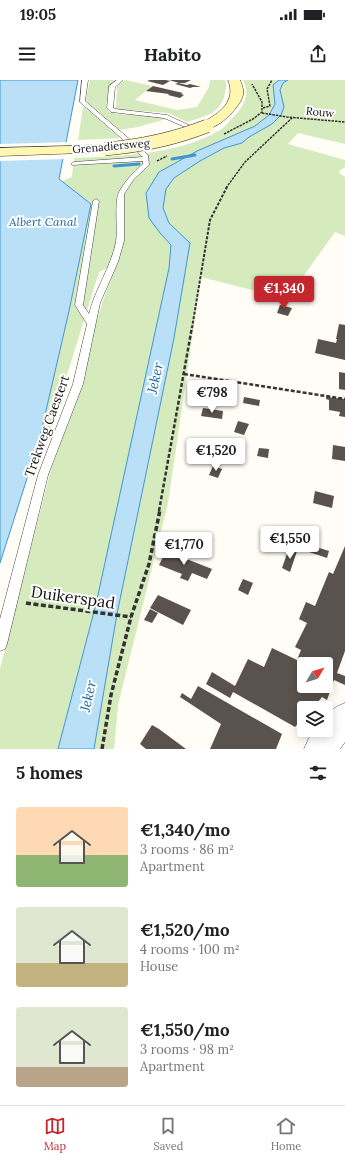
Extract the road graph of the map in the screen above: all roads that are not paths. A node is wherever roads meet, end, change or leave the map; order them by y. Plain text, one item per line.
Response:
1 (85, 80) edge
2 (120, 80) edge
3 (234, 80) edge
4 (206, 129) junction
5 (0, 152) edge
6 (146, 158) junction
7 (74, 164) dead end
8 (96, 201) dead end
9 (91, 324) junction
10 (0, 644) edge
11 (345, 718) edge
12 (320, 749) edge

1 - 6 lane
2 - 4 lane
3 - 4 main road, Grenadiersweg
4 - 5 main road, Grenadiersweg, bridge
6 - 7 lane
6 - 9 lane, Trekweg Caestert
8 - 9 lane
9 - 10 lane, Trekweg Caestert
11 - 12 street

